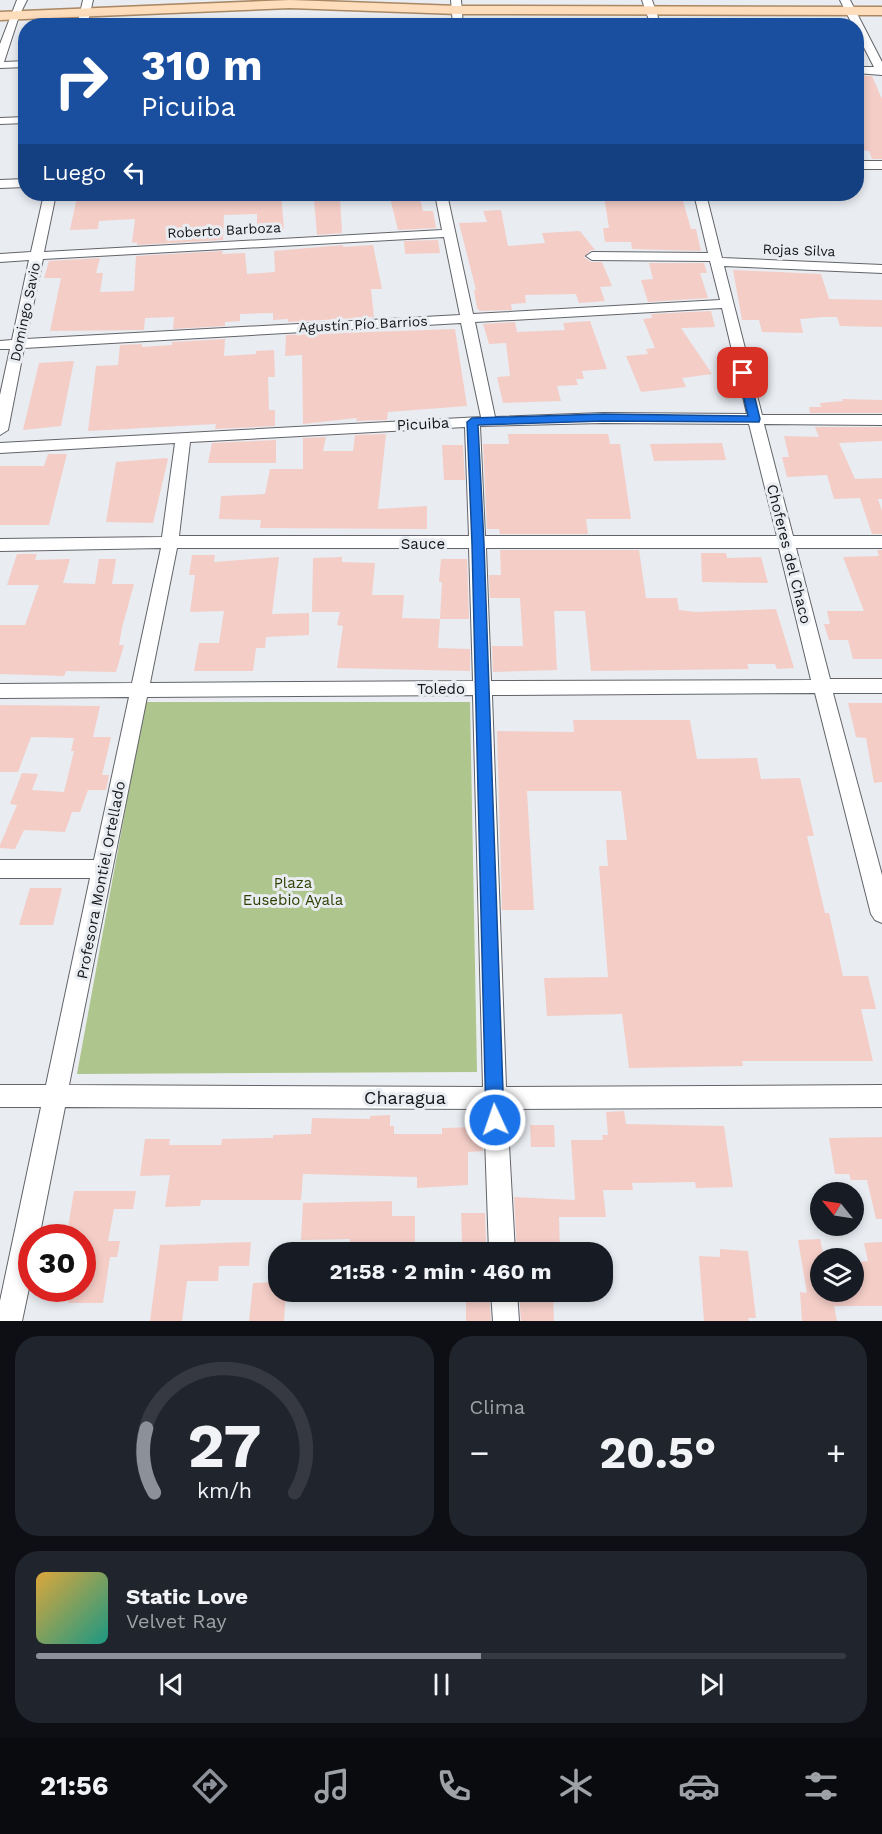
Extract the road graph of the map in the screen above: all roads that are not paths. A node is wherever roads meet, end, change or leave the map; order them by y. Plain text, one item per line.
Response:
1 (592, 0) edge
2 (731, 0) edge
3 (21, 1) edge
4 (0, 3) edge
5 (649, 4) edge
6 (457, 5) edge
7 (848, 6) edge
8 (85, 10) edge
9 (882, 11) edge
10 (0, 16) edge
11 (14, 16) junction
12 (864, 36) edge
13 (0, 60) edge
14 (18, 64) edge
15 (0, 65) edge
16 (864, 70) edge
17 (882, 70) edge
18 (18, 120) edge
19 (0, 121) edge
20 (864, 165) edge
21 (882, 165) edge
22 (18, 183) edge
23 (0, 184) edge
24 (49, 201) edge
25 (442, 201) edge
26 (702, 201) edge
27 (449, 233) junction
28 (37, 256) junction
29 (592, 256) dead end
30 (0, 258) edge
31 (715, 260) junction
32 (882, 269) edge
33 (726, 304) junction
34 (466, 318) junction
35 (19, 344) junction
36 (0, 345) edge
37 (755, 419) junction
38 (882, 420) edge
39 (481, 422) junction
40 (0, 430) edge
41 (183, 437) junction
42 (0, 448) edge
43 (170, 542) junction
44 (882, 542) edge
45 (786, 543) junction
46 (478, 544) junction
47 (0, 545) edge
48 (822, 686) junction
49 (882, 686) edge
50 (482, 689) junction
51 (139, 691) junction
52 (0, 692) edge
53 (876, 867) edge
54 (0, 869) edge
55 (103, 869) junction
56 (882, 914) edge
57 (0, 1096) edge
58 (57, 1096) junction
59 (882, 1096) edge
60 (494, 1098) junction
61 (501, 1242) edge
62 (505, 1302) edge
63 (9, 1321) edge
64 (506, 1321) edge

1 - 5 main road
2 - 5 main road
3 - 4 main road
3 - 8 main road
3 - 11 street
5 - 6 main road
5 - 7 main road
6 - 8 main road
7 - 9 main road
8 - 11 main road
10 - 11 main road
11 - 13 street
12 - 17 street
14 - 15 street
16 - 17 street
18 - 19 street
20 - 21 street
22 - 23 street
24 - 28 street, Domingo Savio
25 - 27 street
26 - 31 street, Choferes del Chaco
27 - 28 street, Roberto Barboza
27 - 34 street
28 - 30 street, Roberto Barboza
28 - 35 street, Domingo Savio
29 - 31 street, Rojas Silva
31 - 32 street, Rojas Silva
31 - 33 street, Choferes del Chaco
33 - 34 street, Agustín Pío Barrios
33 - 37 street, Choferes del Chaco
34 - 35 street, Agustín Pío Barrios
34 - 39 street
35 - 36 street, Agustín Pío Barrios
35 - 40 street, Domingo Savio
37 - 38 street, Picuiba
37 - 39 street, Picuiba
37 - 45 street, Choferes del Chaco
39 - 41 street, Picuiba
39 - 46 street
41 - 42 street, Picuiba
41 - 43 street, Profesora Montiel Ortellado
43 - 46 street, Sauce
43 - 47 street, Sauce
43 - 51 street, Profesora Montiel Ortellado
44 - 45 street, Sauce
45 - 46 street, Sauce
45 - 48 street, Choferes del Chaco
46 - 50 street
48 - 49 street, Toledo
48 - 50 street, Toledo
48 - 53 street, Choferes del Chaco
50 - 51 street, Toledo
50 - 60 street
51 - 52 street, Toledo
51 - 55 street, Profesora Montiel Ortellado
53 - 56 street, Choferes del Chaco
54 - 55 street
55 - 58 street, Profesora Montiel Ortellado
57 - 58 street, Charagua
58 - 60 street, Charagua
58 - 63 street, Profesora Montiel Ortellado
59 - 60 street, Charagua
60 - 61 street
62 - 64 street

